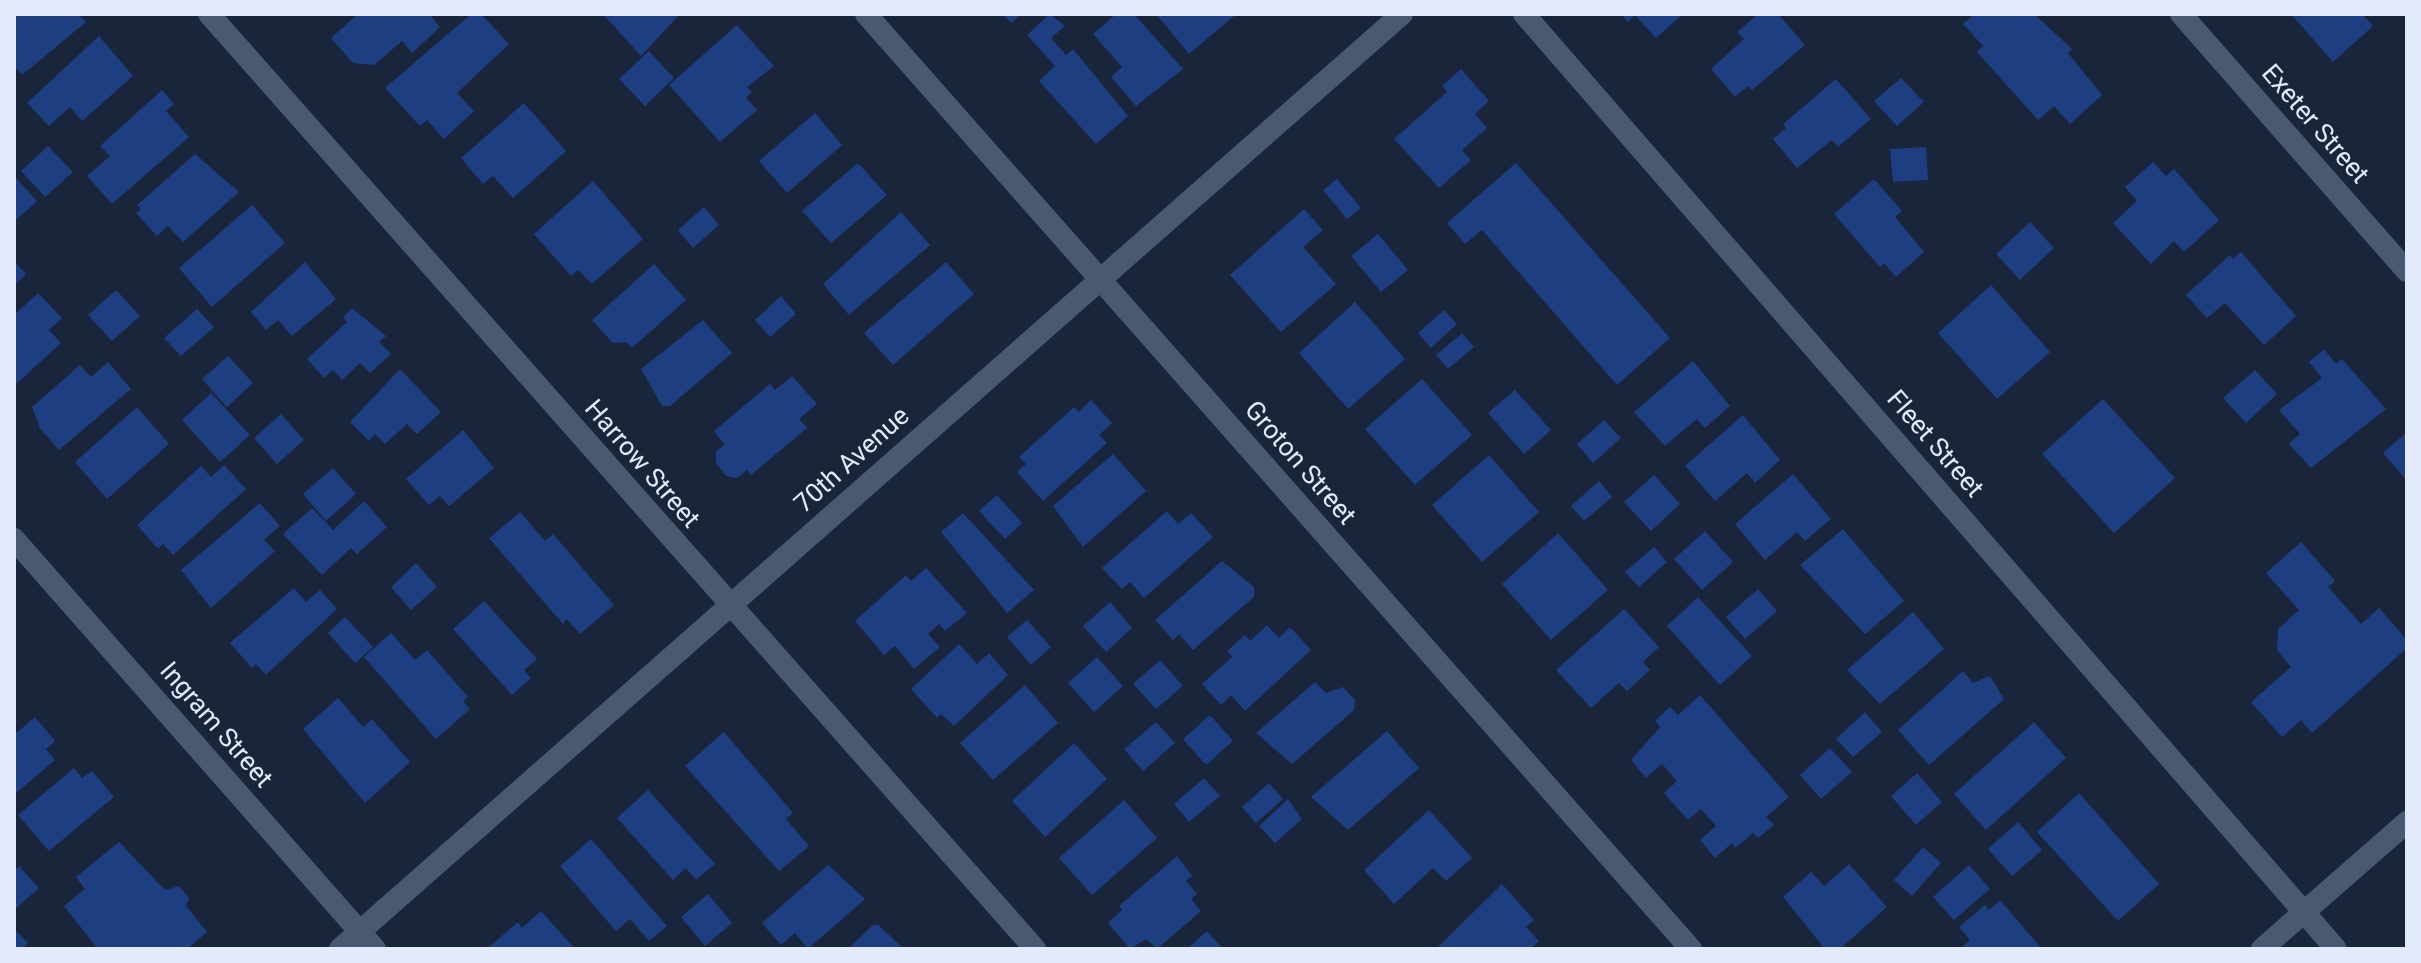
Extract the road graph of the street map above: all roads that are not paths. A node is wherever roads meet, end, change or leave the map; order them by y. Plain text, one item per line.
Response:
1 (209, 14) edge
2 (866, 14) edge
3 (1402, 14) edge
4 (1524, 14) edge
5 (2181, 14) edge
6 (2407, 271) edge
7 (1100, 279) junction
8 (14, 539) edge
9 (730, 606) junction
10 (2407, 822) edge
11 (2305, 911) junction
12 (360, 932) junction
13 (340, 949) edge
14 (375, 949) edge
15 (1035, 949) edge
16 (1691, 949) edge
17 (2262, 949) edge
18 (2336, 949) edge

1 - 9 street, Harrow Street
2 - 7 street, Groton Street
3 - 7 street, 70th Avenue
4 - 11 street, Fleet Street
5 - 6 street, Exeter Street
7 - 9 street, 70th Avenue
7 - 16 street, Groton Street
8 - 12 street, Ingram Street
9 - 12 street, 70th Avenue
9 - 15 street, Harrow Street
10 - 11 street
11 - 17 street
11 - 18 street, Fleet Street
12 - 13 street, 70th Avenue
12 - 14 street, Ingram Street

